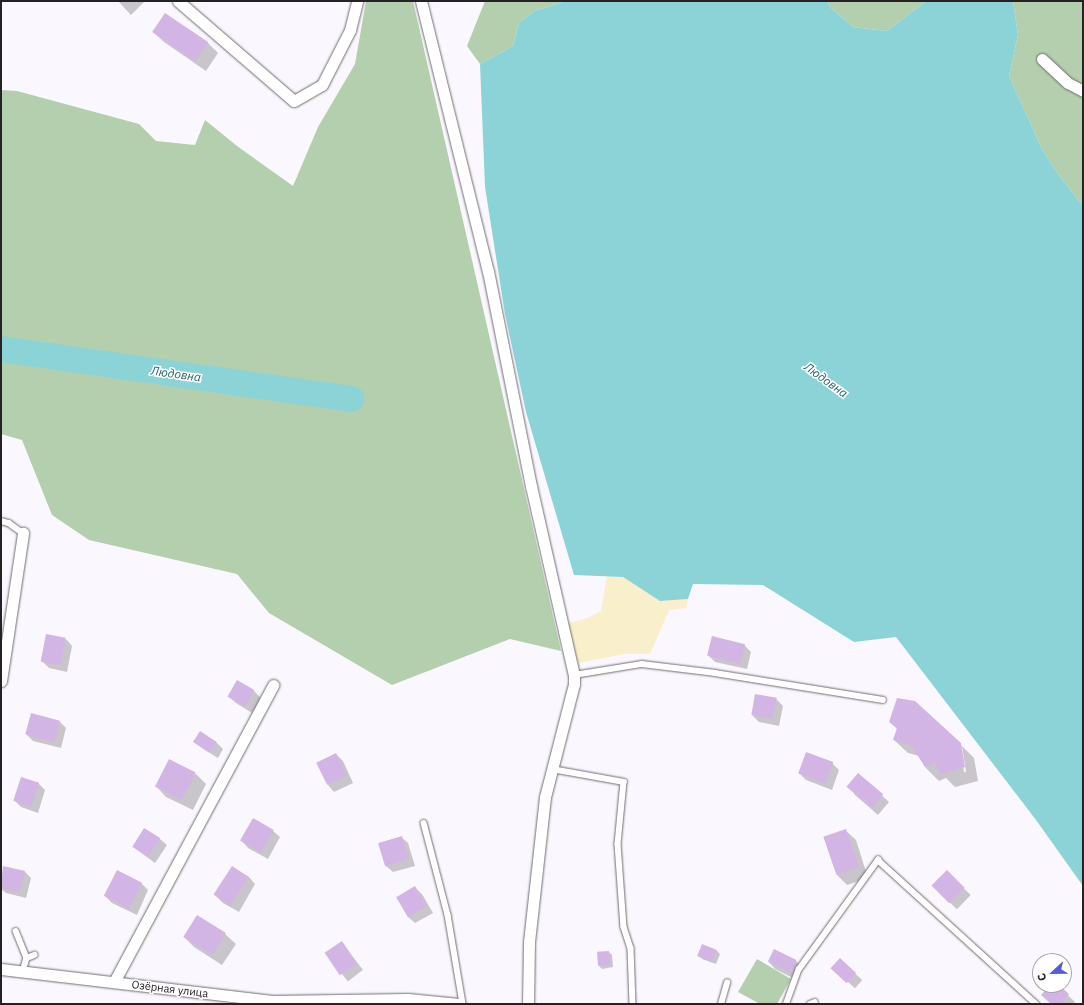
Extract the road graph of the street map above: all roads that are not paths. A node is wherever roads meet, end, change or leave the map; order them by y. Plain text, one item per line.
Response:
1 (178, 1) edge
2 (357, 1) edge
3 (420, 1) edge
4 (1042, 59) dead end
5 (1083, 91) edge
6 (1, 521) edge
7 (23, 533) joint
8 (574, 675) junction
9 (1, 681) edge
10 (273, 685) dead end
11 (883, 700) dead end
12 (552, 769) junction
13 (424, 823) dead end
14 (16, 931) dead end
15 (34, 955) dead end
16 (27, 958) junction
17 (1, 969) edge
18 (23, 972) junction
19 (114, 982) junction
20 (727, 983) dead end
21 (359, 1002) edge
22 (459, 1004) edge
23 (462, 1004) edge
24 (528, 1004) edge
25 (633, 1004) edge
26 (721, 1004) edge
27 (786, 1004) edge
28 (1036, 1004) edge

1 - 2 street
3 - 8 street
4 - 5 street
6 - 7 lane
7 - 9 street
8 - 11 lane
8 - 12 street
10 - 19 street
12 - 24 street
12 - 25 lane
13 - 23 lane
14 - 16 lane
15 - 16 lane
16 - 18 lane
17 - 18 street, Озёрная улица
18 - 19 street, Озёрная улица
19 - 21 street, Озёрная улица
20 - 26 lane
21 - 22 street, Озёрная улица
27 - 28 lane

